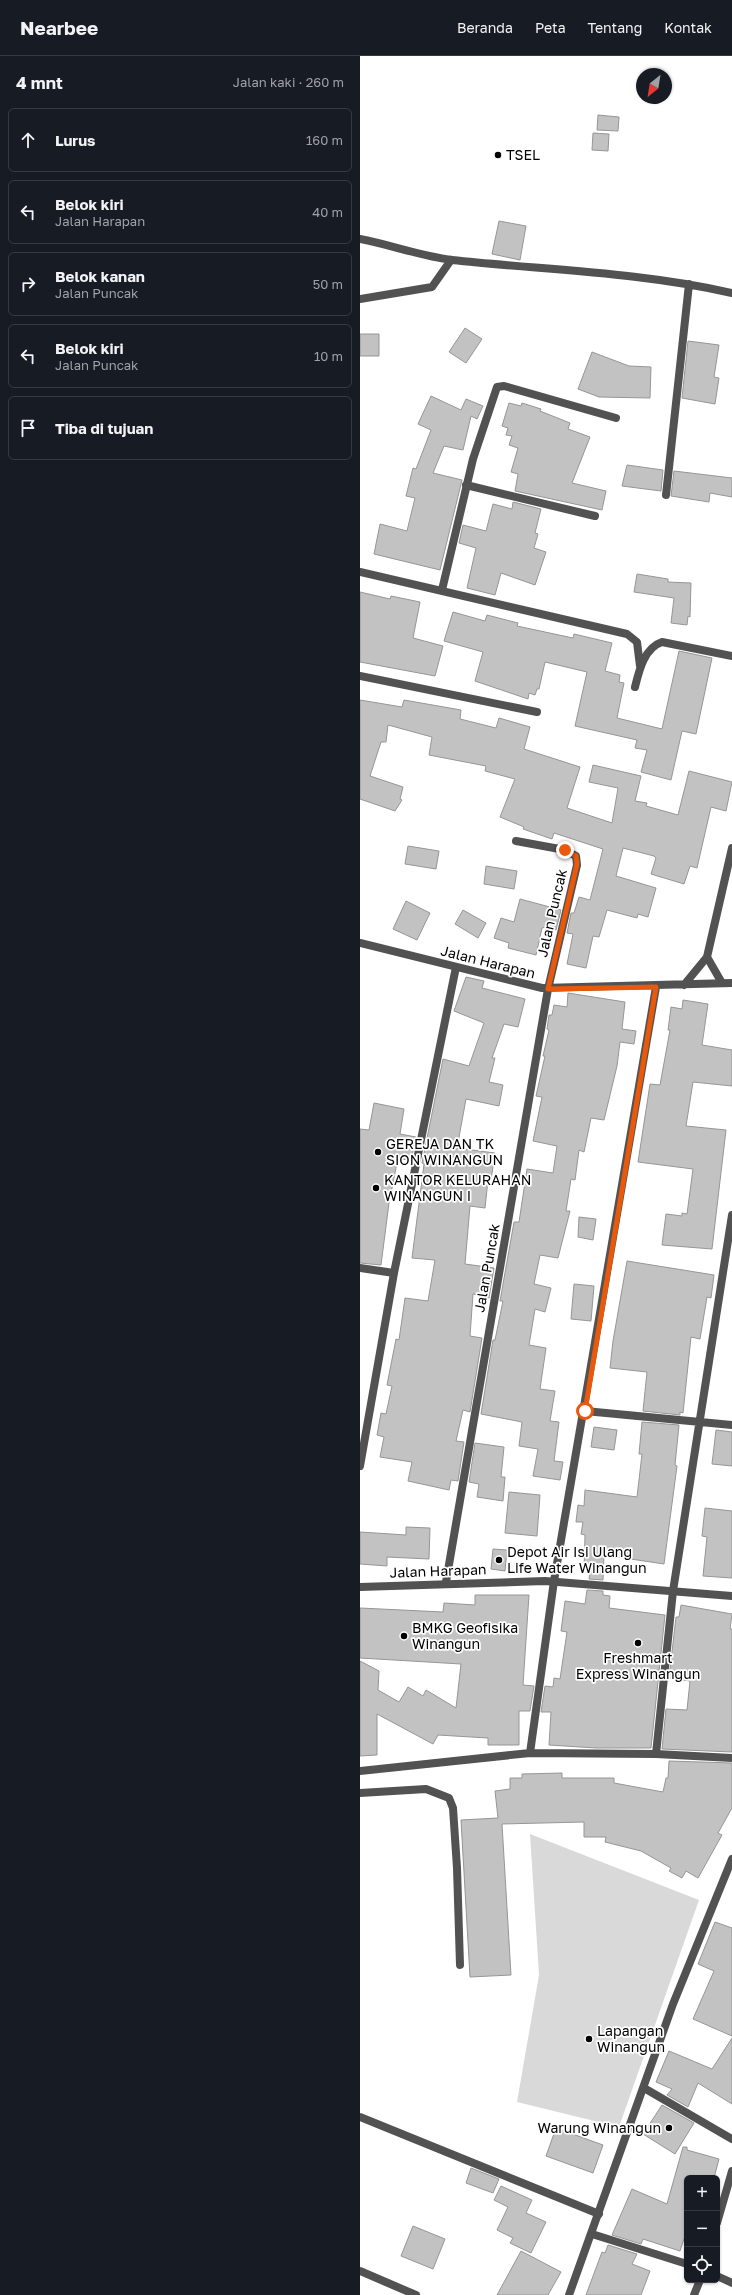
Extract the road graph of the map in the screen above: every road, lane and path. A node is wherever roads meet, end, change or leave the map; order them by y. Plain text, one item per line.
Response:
1 (360, 239) edge
2 (451, 260) junction
3 (689, 284) junction
4 (732, 293) edge
5 (360, 299) edge
6 (616, 418) dead end
7 (466, 484) junction
8 (666, 495) dead end
9 (595, 516) dead end
10 (360, 572) edge
11 (442, 590) junction
12 (732, 656) edge
13 (640, 666) junction
14 (360, 676) edge
15 (635, 687) dead end
16 (536, 712) dead end
17 (516, 841) dead end
18 (732, 848) edge
19 (360, 944) edge
20 (707, 957) junction
21 (456, 967) junction
22 (722, 983) junction
23 (732, 983) edge
24 (684, 985) junction
25 (656, 987) junction
26 (548, 989) junction
27 (732, 1215) edge
28 (360, 1268) edge
29 (394, 1273) junction
30 (585, 1411) junction
31 (699, 1422) junction
32 (732, 1425) edge
33 (360, 1466) edge
34 (554, 1581) junction
35 (446, 1582) junction
36 (360, 1587) edge
37 (673, 1591) junction
38 (732, 1596) edge
39 (530, 1753) junction
40 (656, 1754) junction
41 (732, 1758) edge
42 (360, 1771) edge
43 (360, 1794) edge
44 (732, 1859) edge
45 (460, 1965) dead end
46 (644, 2088) junction
47 (360, 2116) edge
48 (732, 2139) edge
49 (732, 2171) edge
50 (720, 2213) edge
51 (599, 2214) junction
52 (592, 2234) junction
53 (684, 2263) edge
54 (360, 2272) edge
55 (720, 2277) edge
56 (699, 2283) edge
57 (732, 2283) edge
58 (416, 2295) edge
59 (569, 2295) edge
60 (694, 2295) edge

1 - 2 street
2 - 3 street
2 - 5 street
3 - 4 street
3 - 8 street
6 - 7 street
7 - 9 street
7 - 11 street
10 - 11 street
11 - 13 street
12 - 13 street
13 - 15 street
14 - 16 street
17 - 26 street, Jalan Puncak
18 - 20 street
19 - 21 street, Jalan Harapan
20 - 22 street
20 - 24 street
21 - 26 street, Jalan Harapan
21 - 29 street
22 - 23 street, Jalan Harapan
22 - 24 street, Jalan Harapan
24 - 25 street, Jalan Harapan
25 - 26 street, Jalan Harapan
25 - 30 street
26 - 35 street, Jalan Puncak
27 - 31 street
28 - 29 street
29 - 33 street
30 - 31 street
30 - 34 street
31 - 32 street
31 - 37 street
34 - 35 street, Jalan Harapan
34 - 37 street, Jalan Harapan
34 - 39 street
35 - 36 street, Jalan Harapan
37 - 38 street, Jalan Harapan
37 - 40 street
39 - 40 street
39 - 42 street
40 - 41 street
43 - 45 street
44 - 46 street
46 - 48 street
46 - 51 street
47 - 51 street
49 - 50 street
51 - 52 street
52 - 53 street
52 - 59 street
54 - 58 street
55 - 57 street
56 - 60 street

